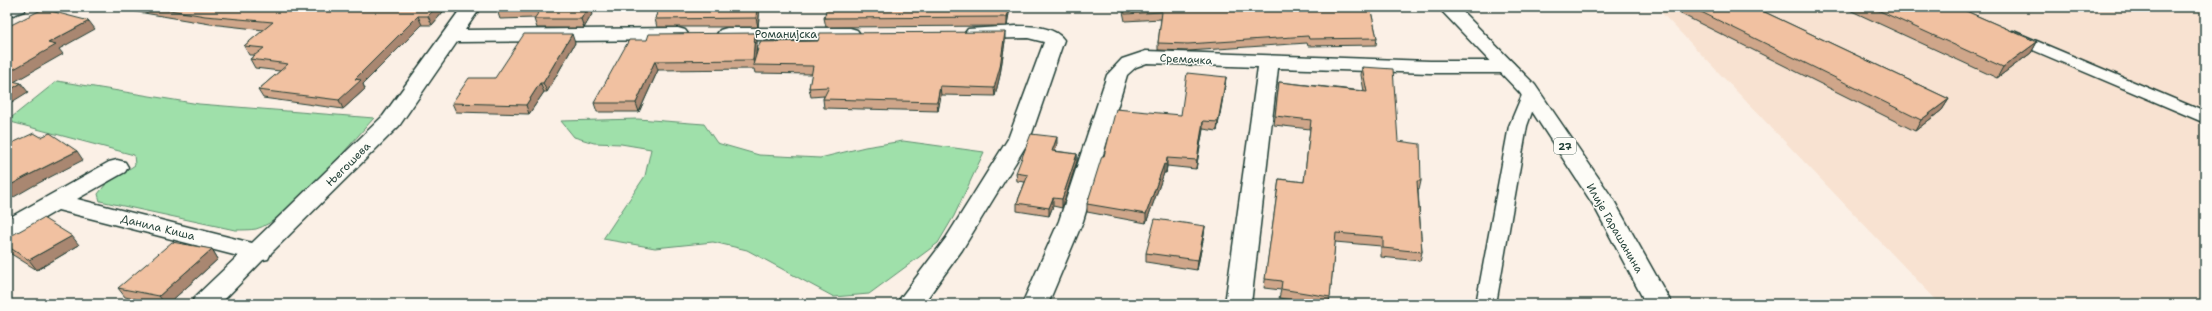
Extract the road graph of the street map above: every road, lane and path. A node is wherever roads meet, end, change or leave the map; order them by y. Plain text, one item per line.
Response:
1 (17, 7) edge
2 (472, 7) edge
3 (1447, 7) edge
4 (7, 11) edge
5 (1997, 29) edge
6 (868, 33) edge
7 (956, 33) edge
8 (452, 36) junction
9 (1269, 62) junction
10 (1506, 67) junction
11 (1530, 95) junction
12 (2205, 118) edge
13 (117, 167) dead end
14 (56, 202) junction
15 (7, 229) edge
16 (259, 253) junction
17 (204, 304) edge
18 (909, 304) edge
19 (1035, 304) edge
20 (1238, 304) edge
21 (1486, 304) edge
22 (1659, 304) edge

1 - 4 street
2 - 8 street, Његошева
3 - 10 street, Илије Гарашанина / 27
5 - 12 lane
6 - 8 street, Романијска
7 - 18 street
8 - 16 street, Његошева
9 - 10 street, Сремачка
9 - 19 street, Сремачка
9 - 20 street
10 - 11 street, Илије Гарашанина / 27
11 - 21 lane
11 - 22 street, Илије Гарашанина / 27
13 - 14 street
14 - 15 street
14 - 16 street, Данила Киша
16 - 17 street, Његошева

